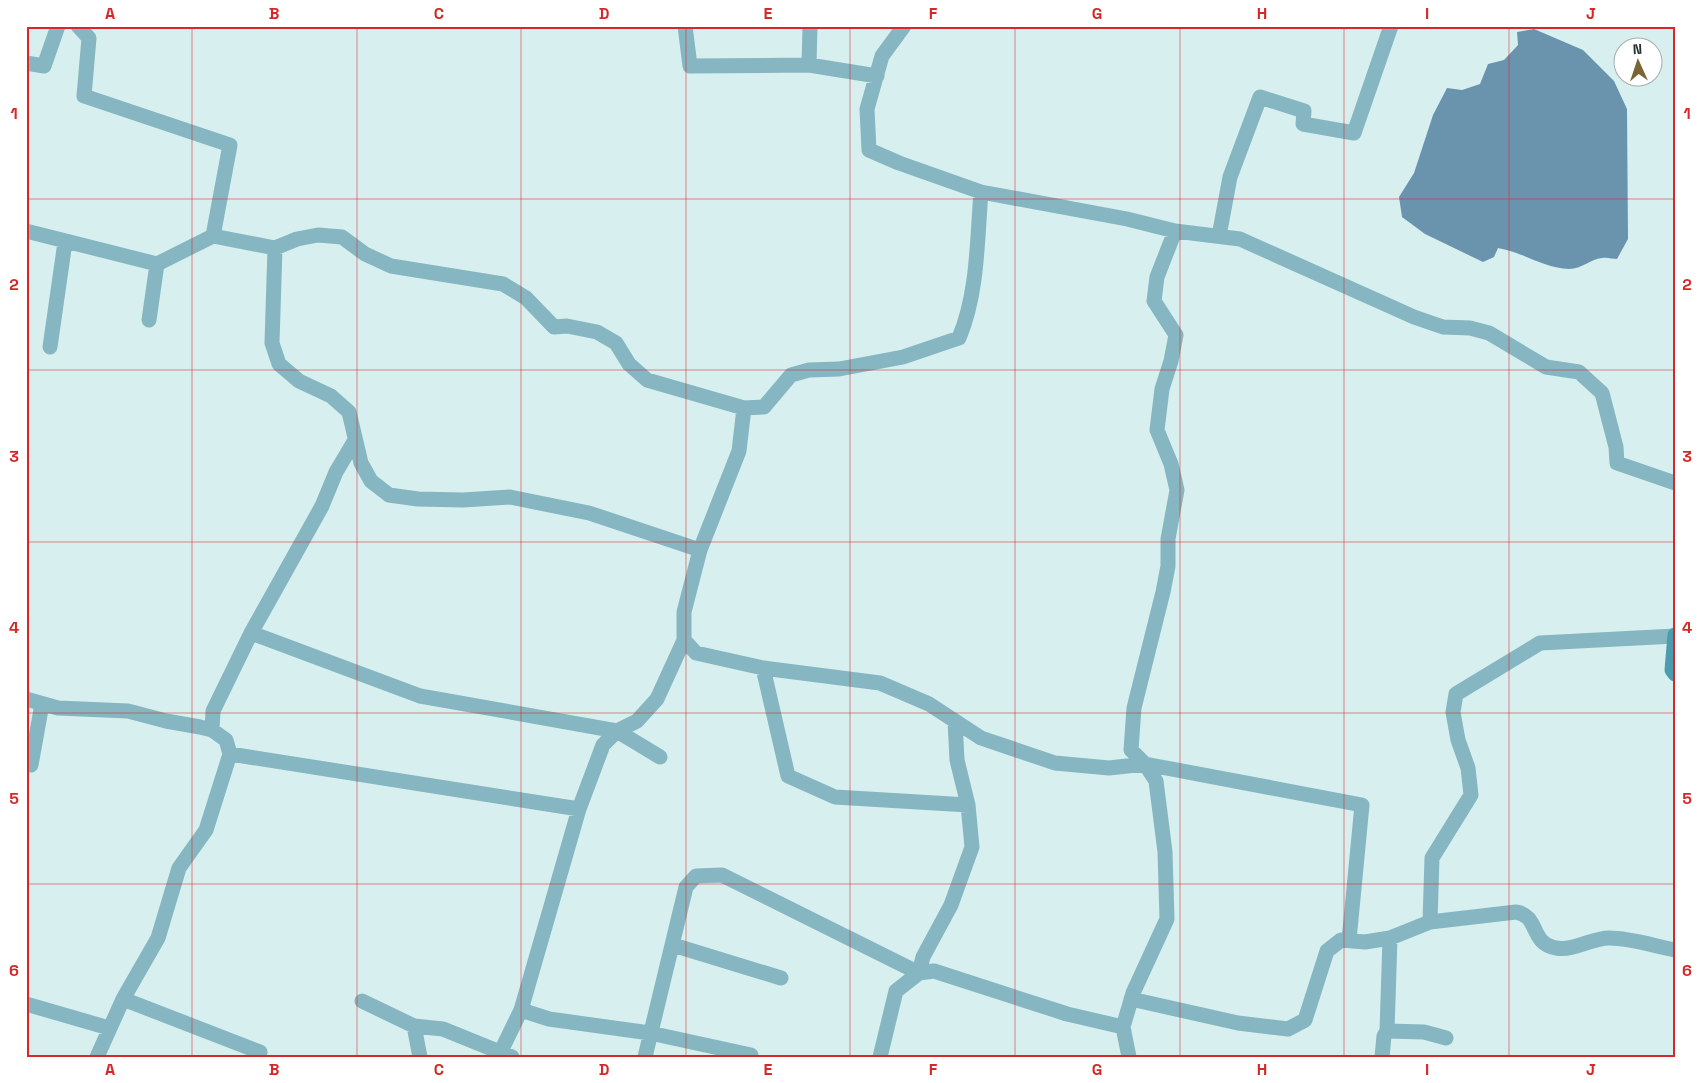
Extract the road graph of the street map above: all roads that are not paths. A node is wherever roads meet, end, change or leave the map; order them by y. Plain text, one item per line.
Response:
1 (57, 26) edge
2 (62, 26) edge
3 (78, 26) edge
4 (685, 26) edge
5 (810, 26) edge
6 (904, 26) edge
7 (1391, 26) edge
8 (26, 62) edge
9 (809, 65) junction
10 (877, 76) junction
11 (981, 192) junction
12 (26, 231) edge
13 (1175, 231) junction
14 (213, 236) junction
15 (1219, 236) junction
16 (65, 242) junction
17 (275, 248) junction
18 (157, 264) junction
19 (149, 320) dead end
20 (50, 347) dead end
21 (744, 408) junction
22 (355, 440) junction
23 (1675, 483) edge
24 (700, 550) junction
25 (251, 633) junction
26 (1675, 635) edge
27 (684, 640) junction
28 (763, 668) junction
29 (1675, 674) edge
30 (26, 699) edge
31 (42, 704) junction
32 (955, 721) junction
33 (212, 730) junction
34 (617, 731) junction
35 (230, 754) junction
36 (660, 757) dead end
37 (1145, 764) junction
38 (31, 765) dead end
39 (968, 805) junction
40 (579, 809) junction
41 (1430, 922) junction
42 (1390, 938) junction
43 (1349, 940) junction
44 (673, 945) junction
45 (1675, 950) edge
46 (919, 973) junction
47 (781, 978) dead end
48 (1131, 998) junction
49 (124, 999) junction
50 (362, 1001) dead end
51 (26, 1004) edge
52 (521, 1010) junction
53 (414, 1026) junction
54 (1123, 1027) junction
55 (109, 1028) junction
56 (1387, 1031) junction
57 (650, 1033) junction
58 (1446, 1038) dead end
59 (260, 1052) dead end
60 (507, 1054) edge
61 (751, 1055) dead end
62 (97, 1057) edge
63 (420, 1057) edge
64 (645, 1057) edge
65 (880, 1057) edge
66 (1129, 1057) edge
67 (1382, 1057) edge

1 - 2 street
1 - 8 street
3 - 14 street
4 - 9 street
5 - 9 street
6 - 10 street
7 - 15 street
9 - 10 street
10 - 11 street
11 - 13 street
11 - 21 street
12 - 16 street
13 - 15 street
13 - 37 street
14 - 17 street
14 - 18 street
15 - 23 street
16 - 18 street
16 - 20 street
17 - 21 street
17 - 22 street
18 - 19 street
21 - 24 street
22 - 24 street
22 - 25 street
24 - 27 street
25 - 33 street
25 - 34 street
26 - 29 street
26 - 41 street
27 - 28 street
27 - 34 street
28 - 32 street
28 - 39 street
30 - 31 street
31 - 33 street
31 - 38 street
32 - 37 street
32 - 39 street
33 - 35 street
34 - 36 street
34 - 40 street
35 - 40 street
35 - 49 street
37 - 43 street
37 - 48 street
39 - 46 street
40 - 52 street
41 - 42 street
41 - 45 street
42 - 43 street
42 - 56 street
43 - 48 street
44 - 46 street
44 - 47 street
44 - 57 street
46 - 54 street
46 - 65 street
48 - 54 street
49 - 55 street
49 - 59 street
50 - 53 street
51 - 55 street
52 - 57 street
52 - 60 street
53 - 60 street
53 - 63 street
54 - 66 street
55 - 62 street
56 - 58 street
56 - 67 street
57 - 61 street
57 - 64 street

